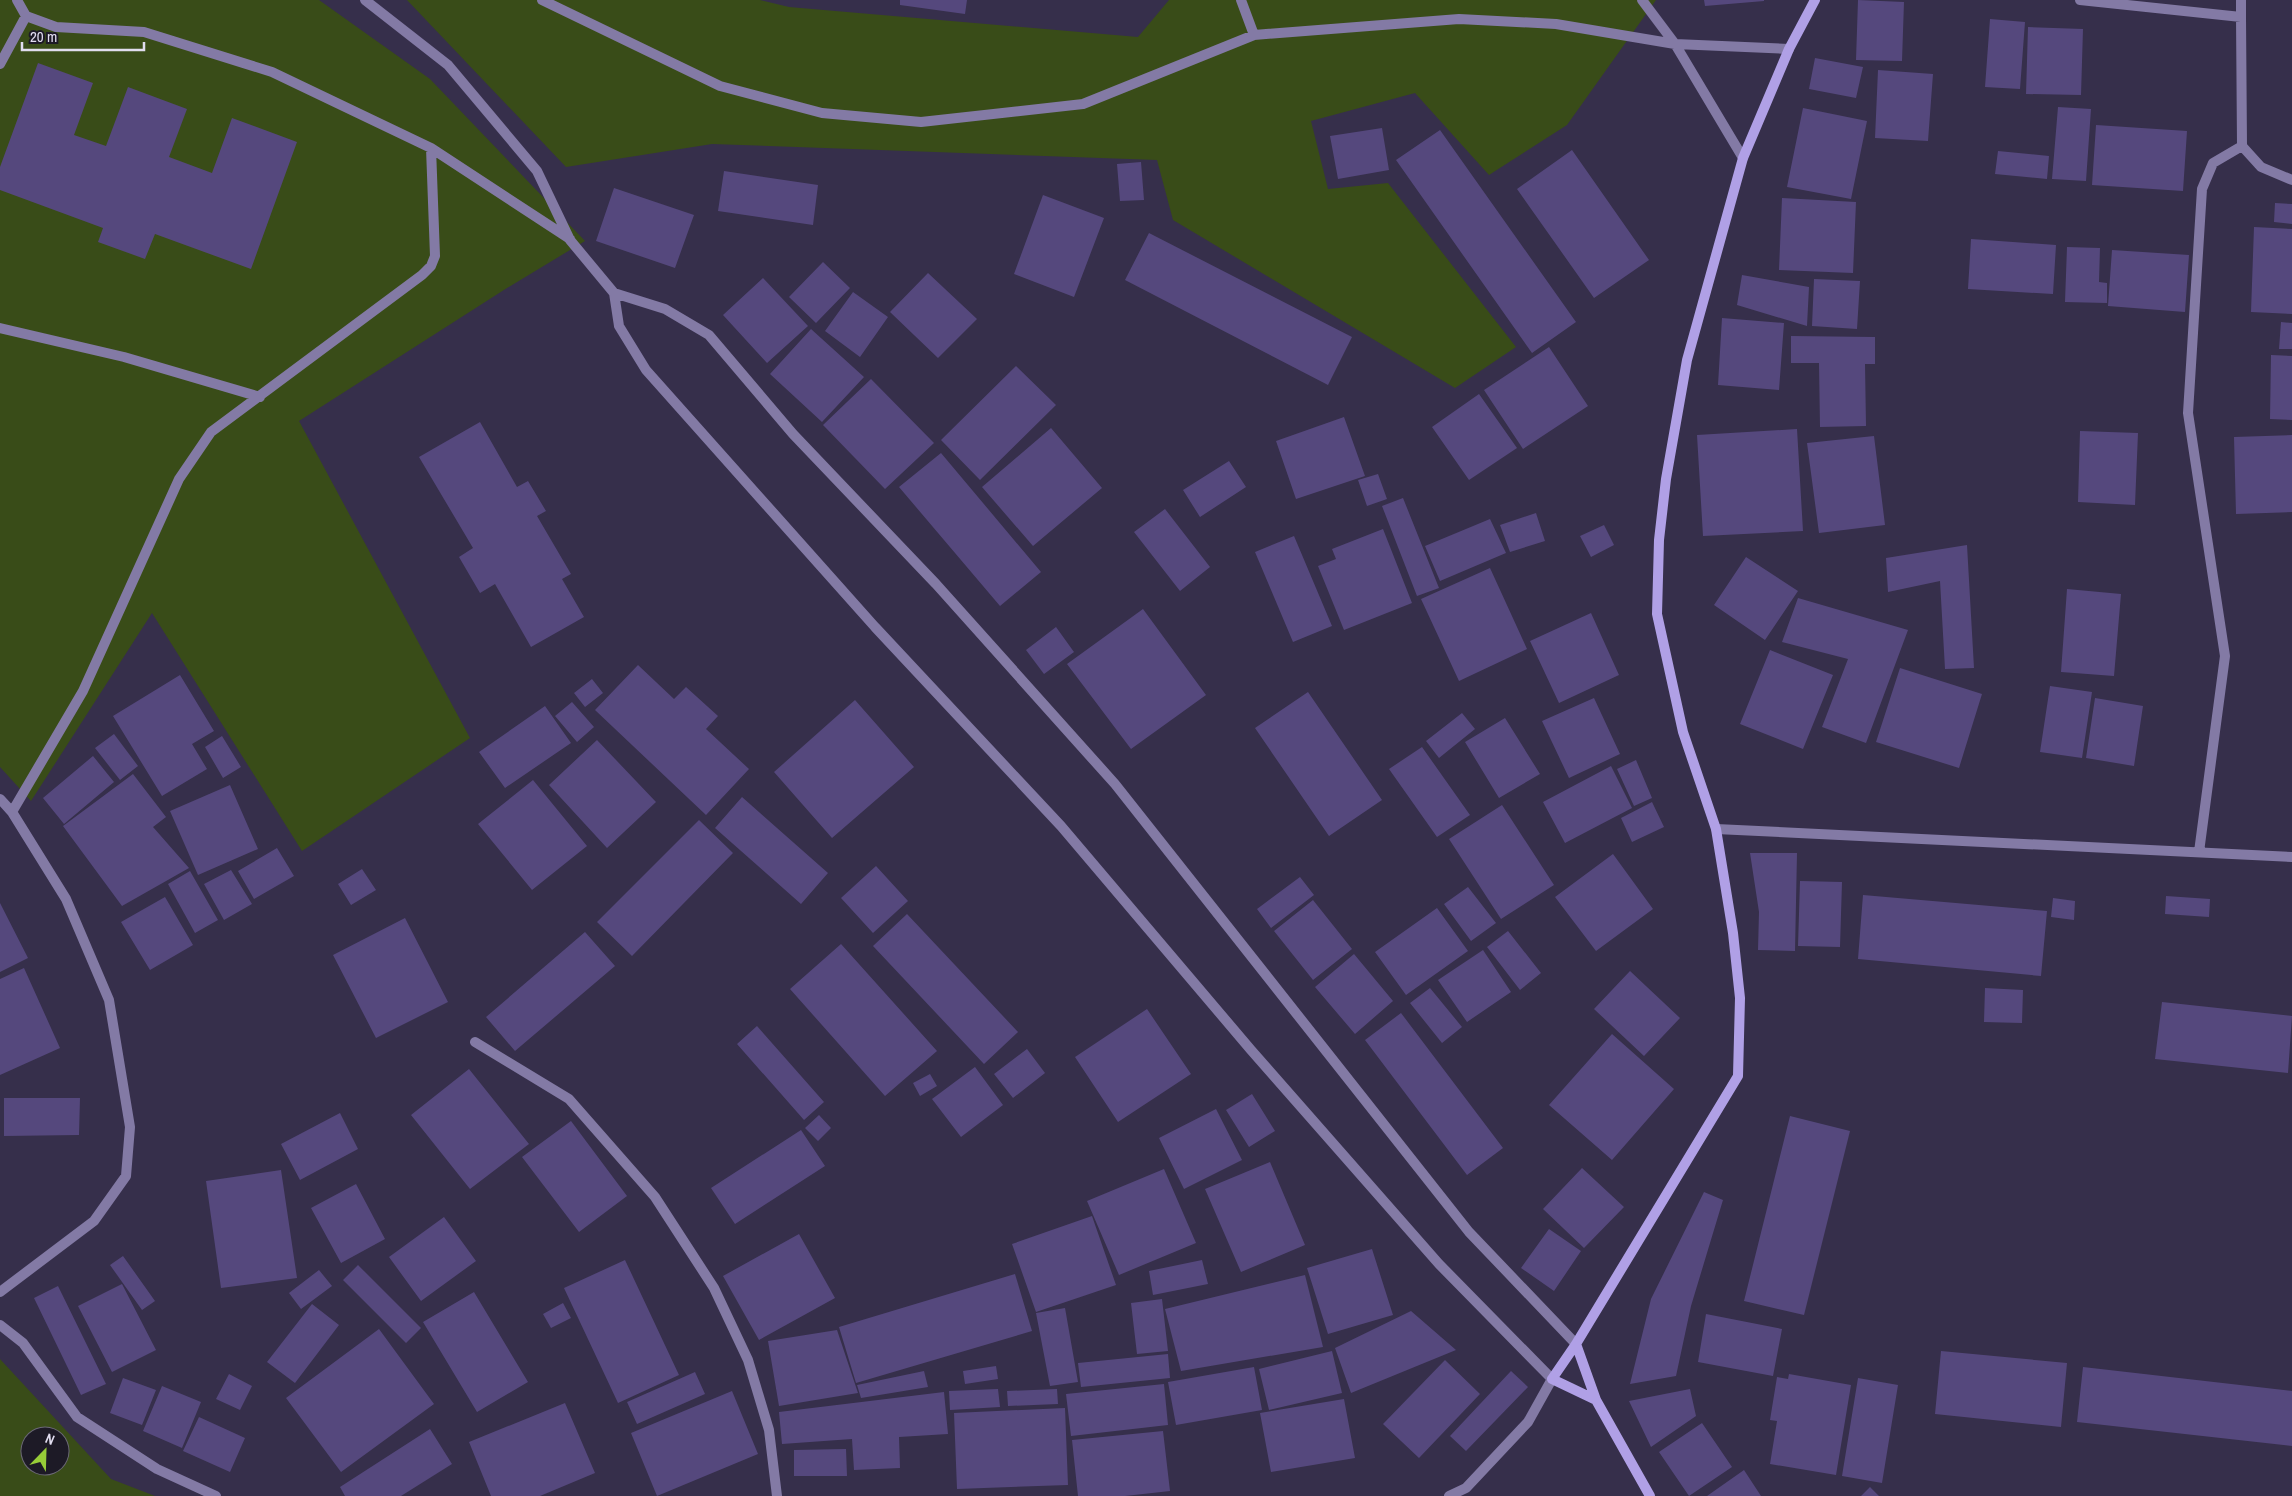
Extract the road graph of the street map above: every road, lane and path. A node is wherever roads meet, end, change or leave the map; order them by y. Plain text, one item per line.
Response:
1 (17, 0) edge
2 (365, 0) edge
3 (542, 0) edge
4 (1240, 0) edge
5 (1642, 0) edge
6 (1815, 0) edge
7 (2080, 0) edge
8 (2241, 0) edge
9 (26, 16) junction
10 (2242, 17) junction
11 (1254, 35) junction
12 (1675, 44) junction
13 (1789, 49) junction
14 (0, 64) edge
15 (2242, 146) junction
16 (431, 148) junction
17 (1743, 158) junction
18 (2292, 180) edge
19 (570, 240) junction
20 (614, 293) junction
21 (0, 328) edge
22 (260, 397) junction
23 (0, 799) edge
24 (12, 812) junction
25 (1716, 829) junction
26 (2199, 852) junction
27 (2292, 857) edge
28 (475, 1042) dead end
29 (0, 1292) edge
30 (0, 1325) edge
31 (1576, 1344) junction
32 (1552, 1380) junction
33 (1596, 1400) junction
34 (216, 1496) edge
35 (777, 1496) edge
36 (1449, 1496) edge
37 (1650, 1496) edge

1 - 9 street
2 - 19 street
3 - 11 street
4 - 11 street
5 - 12 street
6 - 13 street
7 - 10 street
8 - 10 street
9 - 14 street
9 - 16 street
10 - 15 street
11 - 12 street
12 - 13 street
12 - 17 street
13 - 17 street
15 - 18 street
15 - 26 street
16 - 19 street
16 - 22 street
17 - 25 street
19 - 20 street
20 - 31 street
20 - 32 street
21 - 22 street
22 - 24 street
23 - 24 street
24 - 29 street
25 - 26 street
25 - 31 street
26 - 27 street
28 - 35 street
30 - 34 street
31 - 32 street
31 - 33 street
32 - 33 street
32 - 36 street
33 - 37 street

